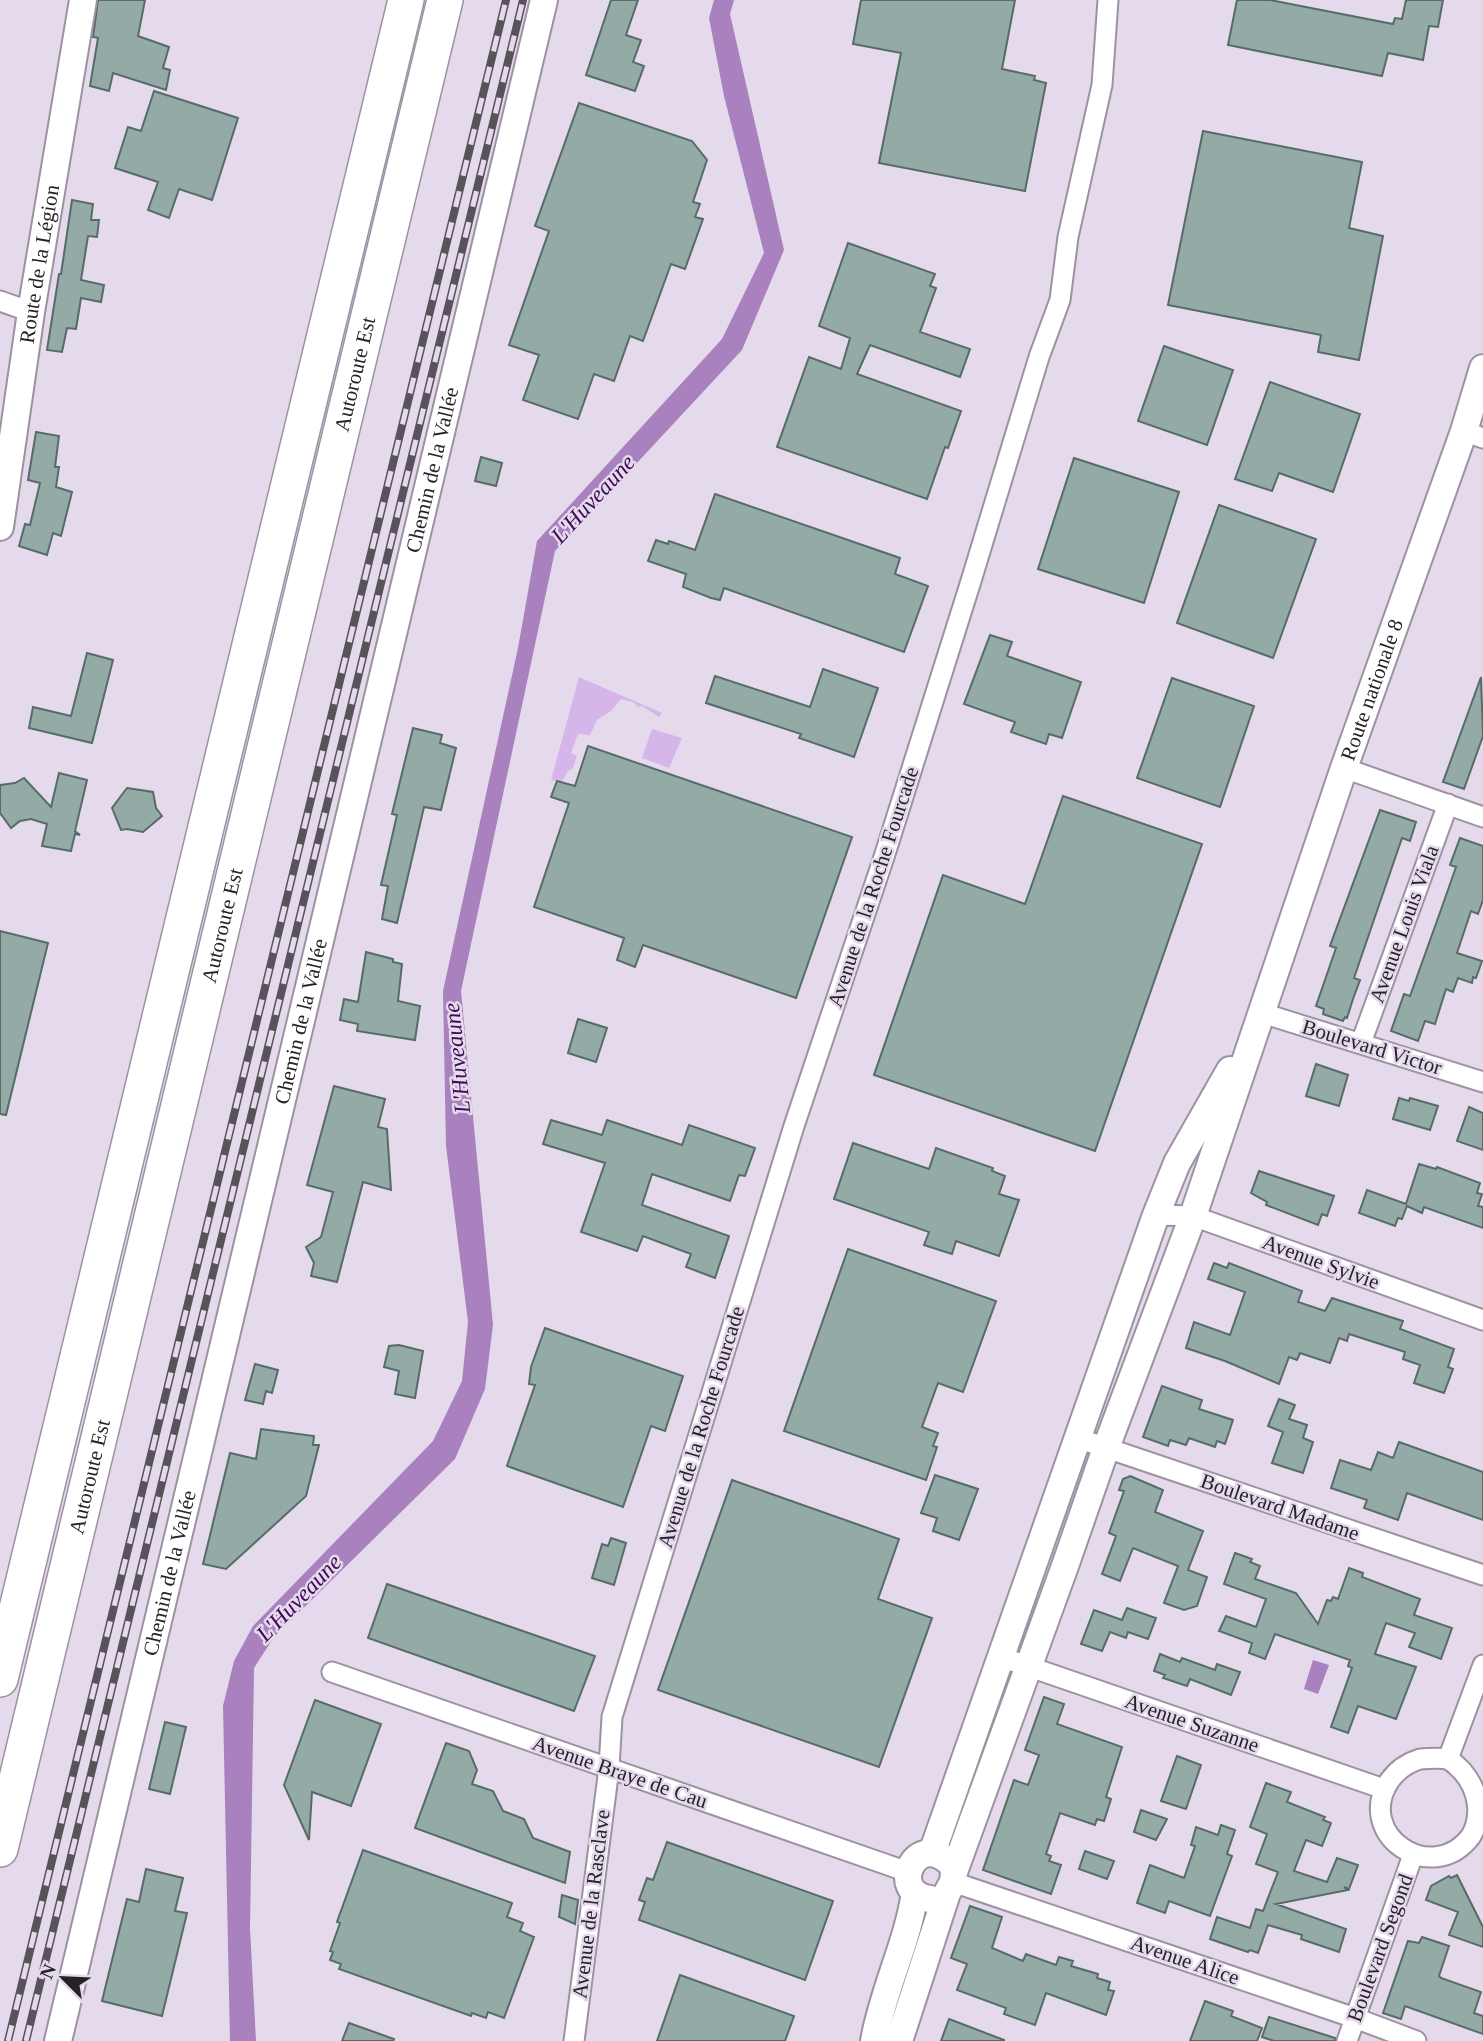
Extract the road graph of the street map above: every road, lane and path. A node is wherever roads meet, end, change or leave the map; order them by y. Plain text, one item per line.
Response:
1 (83, 0) edge
2 (406, 0) edge
3 (445, 0) edge
4 (544, 0) edge
5 (1108, 0) edge
6 (0, 301) edge
7 (32, 312) junction
8 (1483, 368) edge
9 (1474, 434) edge
10 (0, 527) edge
11 (1344, 768) junction
12 (1448, 804) junction
13 (1483, 817) edge
14 (1262, 1013) junction
15 (1361, 1043) junction
16 (1483, 1082) edge
17 (1156, 1215) junction
18 (1193, 1216) junction
19 (1483, 1320) edge
20 (1077, 1438) junction
21 (1106, 1448) junction
22 (1483, 1575) edge
23 (1001, 1657) junction
24 (1483, 1665) edge
25 (1029, 1667) junction
26 (332, 1672) dead end
27 (0, 1679) edge
28 (1448, 1759) junction
29 (608, 1768) junction
30 (1384, 1789) junction
31 (1480, 1826) edge
32 (0, 1849) edge
33 (932, 1853) junction
34 (1413, 1855) junction
35 (951, 1882) junction
36 (912, 1883) junction
37 (1355, 2018) junction
38 (58, 2041) edge
39 (574, 2041) edge
40 (874, 2041) edge
41 (899, 2041) edge
42 (1346, 2041) edge
43 (1416, 2041) edge

1 - 7 main road, Route de la Légion
2 - 27 highway, Autoroute Est
3 - 32 highway, Autoroute Est
4 - 38 main road, Chemin de la Vallée
5 - 29 street, Avenue de la Roche Fourcade
6 - 7 street
7 - 10 main road, Route de la Légion
8 - 9 main road, Route nationale 8
9 - 11 main road, Route nationale 8
11 - 12 street
11 - 14 main road, Route nationale 8
12 - 13 street
12 - 15 street, Avenue Louis Viala
14 - 15 street, Boulevard Victor
14 - 17 main road
14 - 18 main road
15 - 16 street, Boulevard Victor
17 - 18 street, Avenue Sylvie
17 - 20 main road
18 - 19 street, Avenue Sylvie
18 - 21 main road
20 - 21 street, Boulevard Madame
20 - 23 main road
21 - 22 street, Boulevard Madame
21 - 25 main road
23 - 25 street, Avenue Suzanne
23 - 33 main road
24 - 28 street
25 - 30 street, Avenue Suzanne
25 - 35 main road
26 - 29 street, Avenue Braye de Cau
28 - 30 street
28 - 31 street
29 - 36 street, Avenue Braye de Cau
29 - 39 street, Avenue de la Rasclave
30 - 34 street
31 - 34 street
33 - 35 main road
33 - 36 main road
34 - 37 street, Boulevard Segond
35 - 36 main road
35 - 37 street, Avenue Alice
35 - 41 main road
36 - 40 main road
37 - 42 street, Boulevard Segond
37 - 43 street, Avenue Alice

